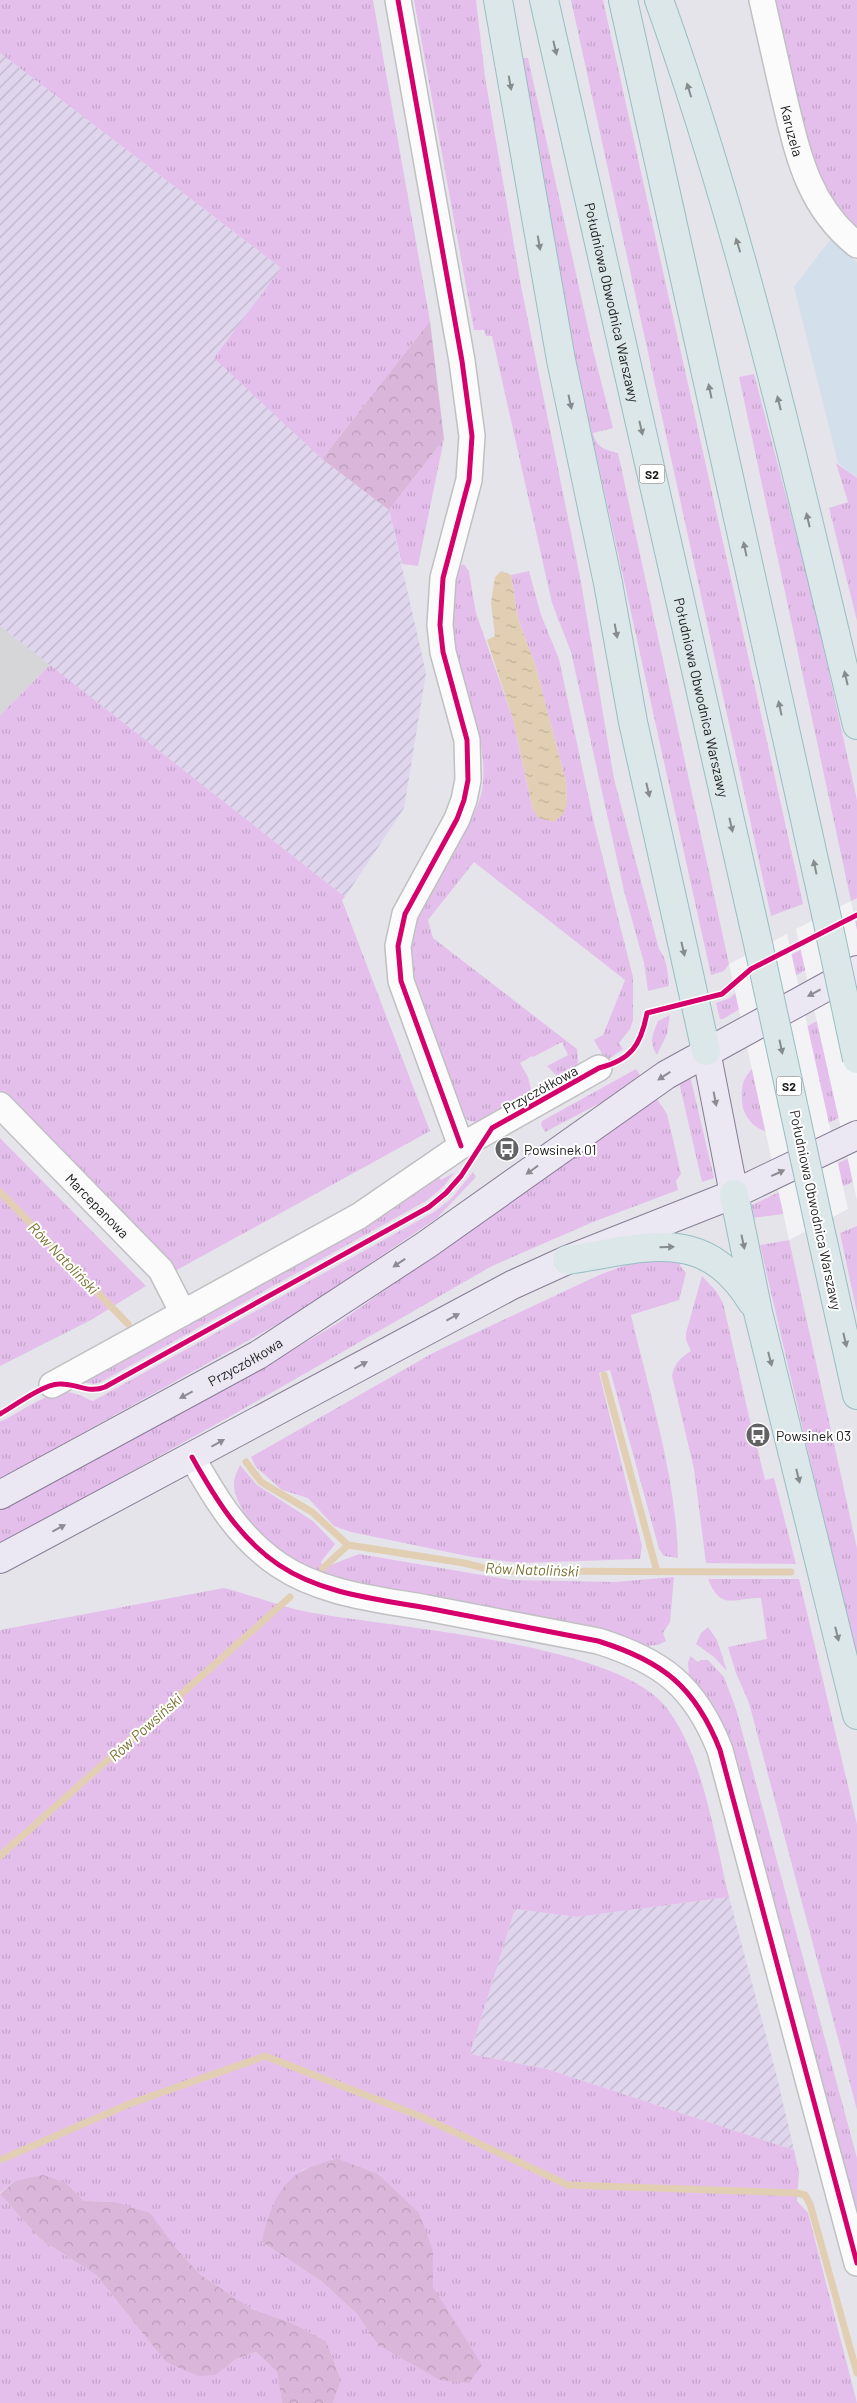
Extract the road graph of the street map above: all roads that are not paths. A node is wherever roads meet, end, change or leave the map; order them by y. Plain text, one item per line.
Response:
1 (398, 0) edge
2 (498, 0) edge
3 (544, 0) edge
4 (623, 0) edge
5 (659, 0) edge
6 (762, 0) edge
7 (857, 245) edge
8 (857, 725) edge
9 (857, 970) edge
10 (706, 1051) junction
11 (857, 1059) edge
12 (599, 1068) dead end
13 (0, 1105) edge
14 (857, 1135) edge
15 (461, 1146) junction
16 (734, 1194) junction
17 (567, 1260) junction
18 (758, 1312) junction
19 (183, 1313) junction
20 (52, 1384) dead end
21 (857, 1395) edge
22 (192, 1457) junction
23 (0, 1495) edge
24 (0, 1559) edge
25 (857, 1715) edge
26 (856, 2258) edge

1 - 15 street
2 -> 10 highway
3 -> 21 highway, Południowa Obwodnica Warszawy / S2, bridge
11 -> 4 highway, bridge
8 -> 5 highway
6 - 7 street, Karuzela
9 -> 10 main road, Przyczółkowa
10 -> 16 main road
10 -> 23 main road, Przyczółkowa
12 - 15 street, Przyczółkowa
13 - 19 street, Marcepanowa
16 -> 14 main road
15 - 19 street, Przyczółkowa
16 - 17 main road
16 -> 18 highway
17 -> 18 highway
22 -> 17 main road
18 -> 25 highway
19 - 20 street, Przyczółkowa
24 -> 22 main road
22 - 26 street

